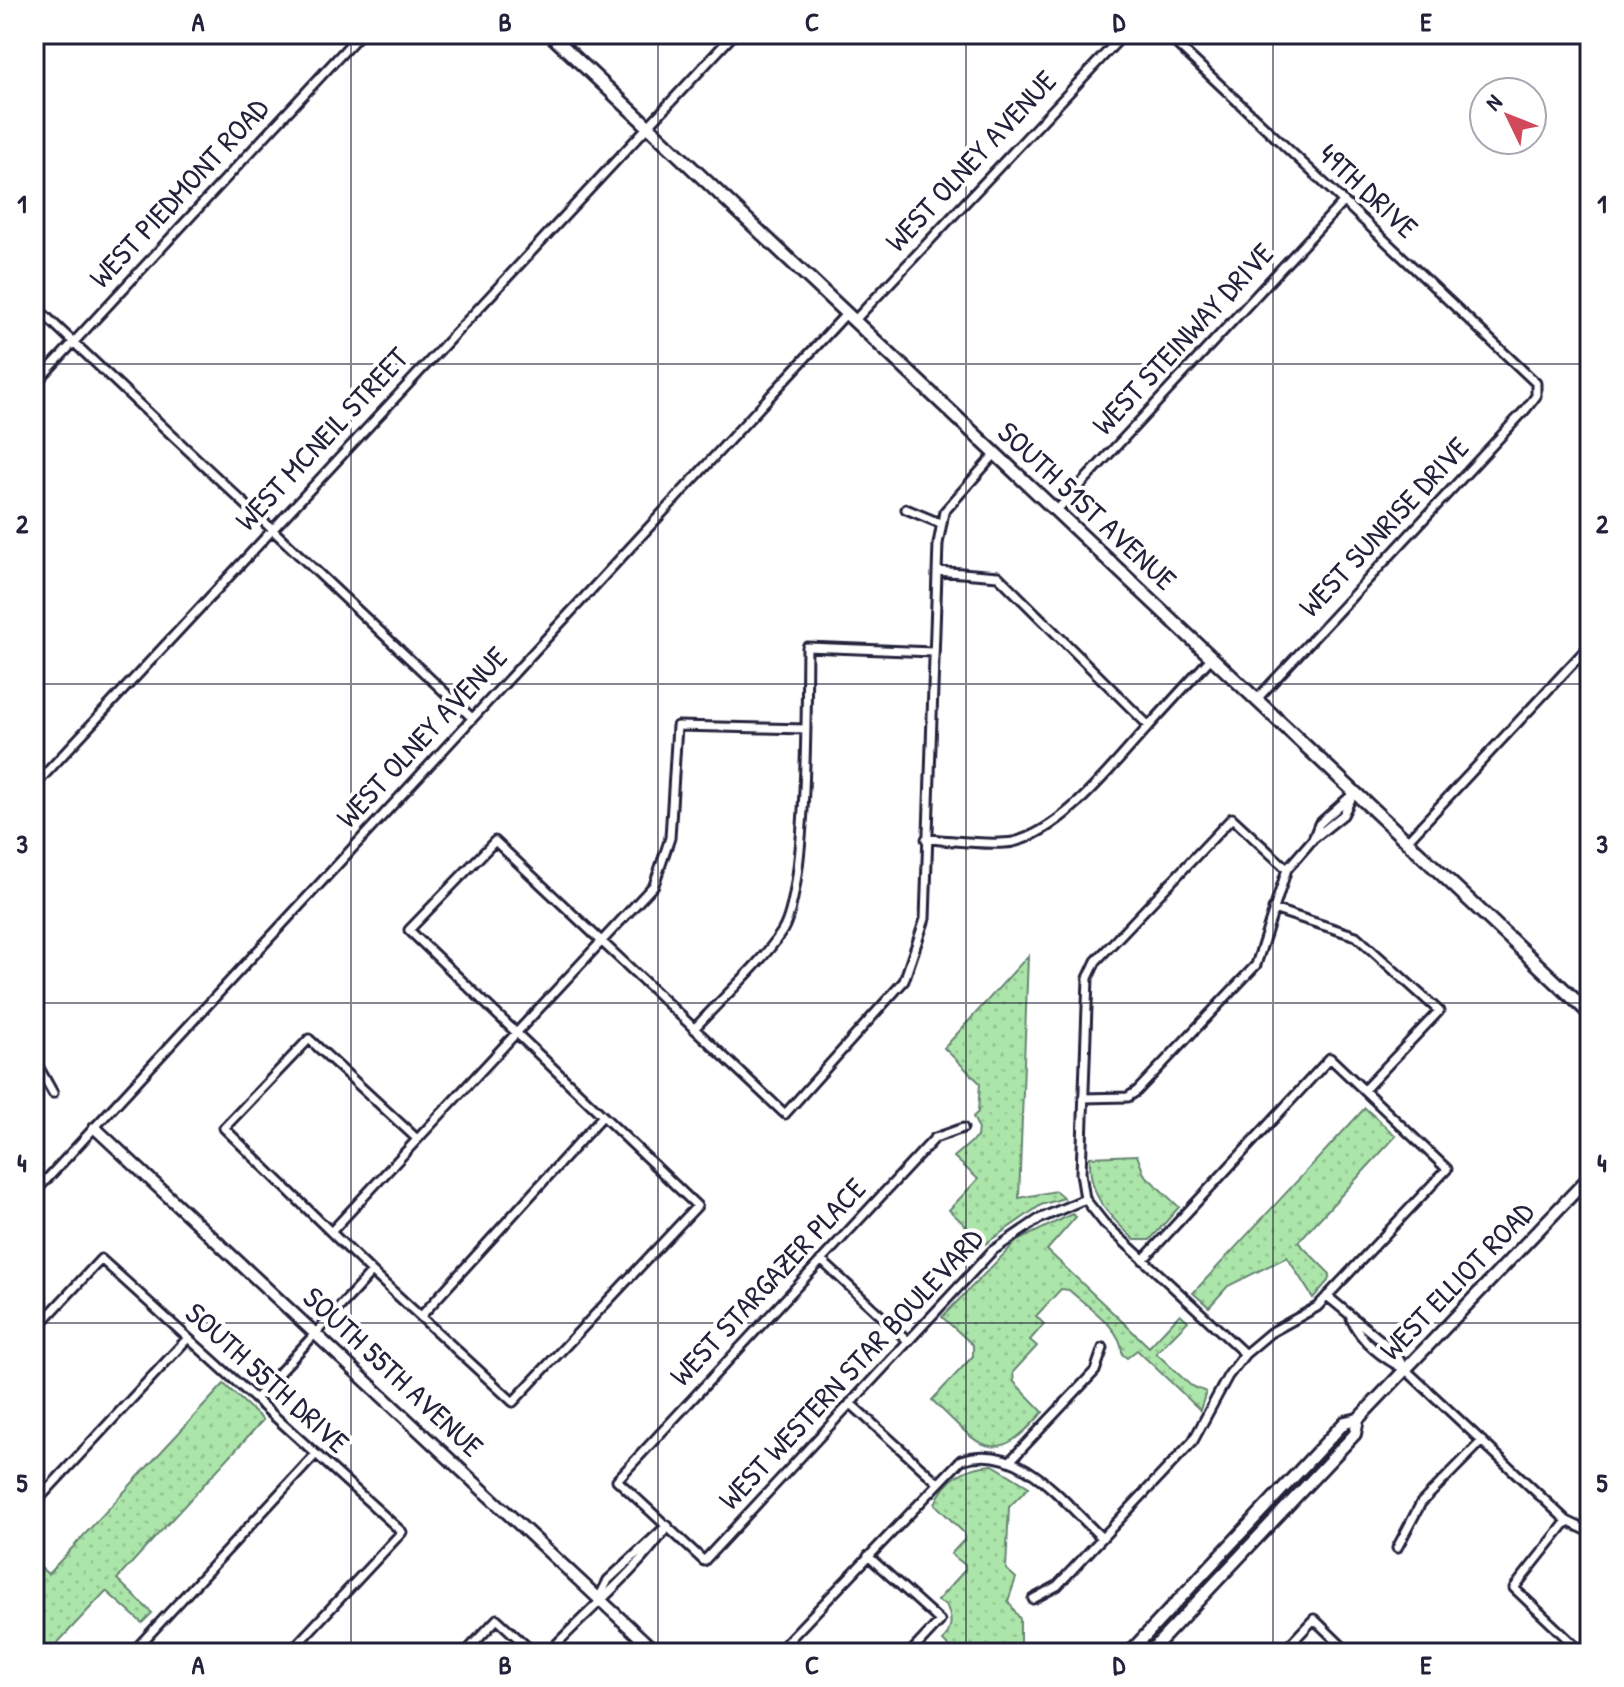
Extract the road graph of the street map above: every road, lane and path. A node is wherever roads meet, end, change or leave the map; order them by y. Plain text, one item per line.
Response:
1 (360, 34) edge
2 (550, 34) edge
3 (734, 34) edge
4 (1124, 34) edge
5 (1166, 34) edge
6 (648, 127) junction
7 (1344, 201) junction
8 (34, 305) edge
9 (850, 317) junction
10 (73, 343) junction
11 (1536, 383) joint
12 (34, 385) edge
13 (996, 453) junction
14 (906, 509) dead end
15 (1057, 510) junction
16 (942, 524) junction
17 (270, 530) junction
18 (937, 571) junction
19 (1590, 645) edge
20 (933, 652) junction
21 (1212, 657) junction
22 (1257, 699) junction
23 (472, 718) junction
24 (1149, 726) junction
25 (806, 729) junction
26 (34, 786) edge
27 (1355, 792) junction
28 (926, 839) junction
29 (1407, 841) junction
30 (1287, 869) junction
31 (1273, 909) junction
32 (601, 941) junction
33 (1590, 1014) edge
34 (694, 1029) junction
35 (515, 1035) junction
36 (34, 1059) edge
37 (1364, 1090) junction
38 (53, 1093) dead end
39 (1083, 1098) junction
40 (601, 1118) junction
41 (95, 1128) junction
42 (963, 1128) dead end
43 (416, 1138) junction
44 (1590, 1176) edge
45 (34, 1193) edge
46 (1085, 1199) junction
47 (331, 1232) junction
48 (821, 1260) junction
49 (1143, 1260) junction
50 (372, 1272) junction
51 (1327, 1296) junction
52 (422, 1315) junction
53 (34, 1331) edge
54 (317, 1333) junction
55 (188, 1338) junction
56 (907, 1340) junction
57 (1103, 1348) dead end
58 (1245, 1354) junction
59 (1406, 1370) junction
60 (255, 1399) junction
61 (850, 1403) junction
62 (1358, 1419) junction
63 (1482, 1441) junction
64 (316, 1454) junction
65 (1012, 1459) junction
66 (938, 1483) junction
67 (34, 1504) edge
68 (1567, 1521) junction
69 (668, 1526) junction
70 (1590, 1532) edge
71 (1102, 1538) junction
72 (1397, 1548) dead end
73 (868, 1556) junction
74 (599, 1598) junction
75 (1033, 1599) dead end
76 (132, 1653) edge
77 (289, 1653) edge
78 (465, 1653) edge
79 (534, 1653) edge
80 (548, 1653) edge
81 (657, 1653) edge
82 (799, 1653) edge
83 (910, 1653) edge
84 (1129, 1653) edge
85 (1149, 1653) edge
86 (1282, 1653) edge
87 (1349, 1653) edge
88 (1587, 1653) edge

1 - 10 street, WEST PIEDMONT ROAD
2 - 6 main road, SOUTH 51ST AVENUE
3 - 6 street, WEST MCNEIL STREET
4 - 9 street, WEST OLNEY AVENUE
5 - 7 street, 49TH DRIVE
6 - 9 main road, SOUTH 51ST AVENUE
6 - 17 street, WEST MCNEIL STREET
7 - 11 street, 49TH DRIVE
7 - 15 street, WEST STEINWAY DRIVE
8 - 10 street
9 - 13 main road, SOUTH 51ST AVENUE
9 - 23 street, WEST OLNEY AVENUE
10 - 12 street, WEST PIEDMONT ROAD
10 - 17 street
11 - 22 street, WEST SUNRISE DRIVE
13 - 15 main road, SOUTH 51ST AVENUE
13 - 16 street
14 - 16 street
15 - 21 main road, SOUTH 51ST AVENUE
16 - 18 street
17 - 23 street
17 - 26 street, WEST MCNEIL STREET
18 - 20 street
18 - 24 street
19 - 29 street
20 - 25 street
20 - 28 street
21 - 22 main road, SOUTH 51ST AVENUE
21 - 24 street
22 - 27 main road, SOUTH 51ST AVENUE
23 - 41 street, WEST OLNEY AVENUE
24 - 28 street
25 - 32 street
25 - 34 street
27 - 29 main road, SOUTH 51ST AVENUE
27 - 30 street
28 - 34 street
29 - 33 main road, SOUTH 51ST AVENUE
30 - 31 street
30 - 39 street
31 - 37 street
31 - 39 street
32 - 34 street
32 - 35 street
32 - 35 street
35 - 40 street
35 - 43 street
36 - 38 street
37 - 49 street
37 - 51 street
39 - 46 street
40 - 52 street
40 - 52 street
41 - 45 street, WEST OLNEY AVENUE
41 - 54 main road, SOUTH 55TH AVENUE
42 - 48 street, WEST STARGAZER PLACE
43 - 47 street
43 - 47 street
44 - 59 main road, WEST ELLIOT ROAD
46 - 49 street
46 - 56 street, WEST WESTERN STAR BOULEVARD
47 - 50 street
48 - 56 street
48 - 69 street, WEST STARGAZER PLACE
49 - 58 street
50 - 52 street
50 - 54 street
51 - 58 street
51 - 59 street
53 - 55 street, SOUTH 55TH DRIVE
54 - 60 street
54 - 74 main road, SOUTH 55TH AVENUE
55 - 60 street, SOUTH 55TH DRIVE
55 - 67 street
56 - 61 street, WEST WESTERN STAR BOULEVARD
57 - 65 street
58 - 71 street
59 - 62 main road, WEST ELLIOT ROAD
59 - 63 street
60 - 64 street, SOUTH 55TH DRIVE
61 - 66 street
61 - 69 street, WEST WESTERN STAR BOULEVARD
62 - 84 main road, WEST ELLIOT ROAD
62 - 85 main road, WEST ELLIOT ROAD
63 - 68 street
63 - 72 street
64 - 76 street
64 - 77 street, SOUTH 55TH DRIVE
65 - 66 street
65 - 71 street
66 - 73 street
68 - 70 street
68 - 88 street
69 - 74 street
71 - 75 street
73 - 82 street
73 - 83 street
74 - 80 street
74 - 81 main road, SOUTH 55TH AVENUE
78 - 79 street
86 - 87 street

